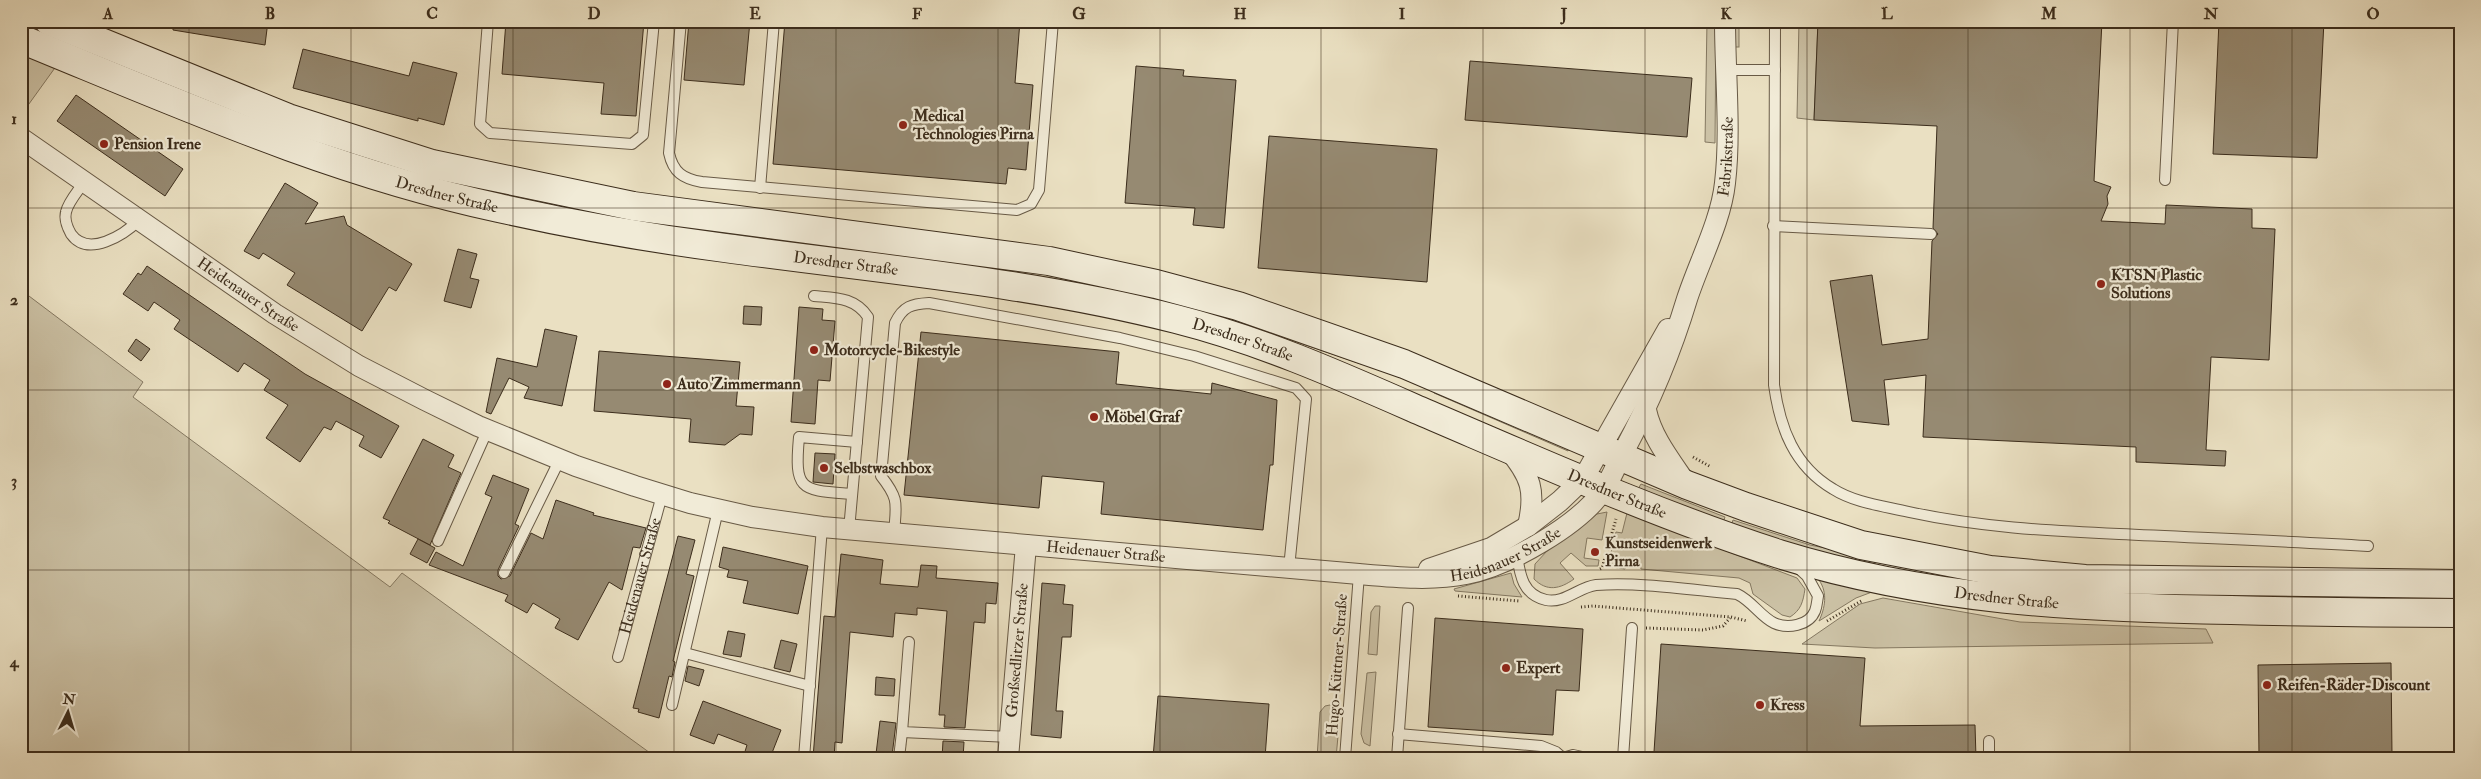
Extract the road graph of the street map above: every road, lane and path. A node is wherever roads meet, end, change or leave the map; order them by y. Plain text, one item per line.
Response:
1 (49, 21) edge
2 (488, 21) edge
3 (654, 21) edge
4 (681, 21) edge
5 (774, 21) edge
6 (1053, 21) edge
7 (1725, 21) edge
8 (1775, 21) edge
9 (2173, 21) edge
10 (21, 39) edge
11 (1725, 70) junction
12 (1774, 70) junction
13 (21, 138) edge
14 (2165, 180) dead end
15 (84, 182) junction
16 (760, 188) junction
17 (139, 220) junction
18 (1773, 226) junction
19 (1931, 234) dead end
20 (1691, 288) junction
21 (814, 296) dead end
22 (1646, 410) junction
23 (488, 429) junction
24 (857, 442) junction
25 (1506, 448) junction
26 (1611, 452) junction
27 (560, 459) junction
28 (1594, 484) junction
29 (1687, 485) junction
30 (852, 494) junction
31 (662, 495) junction
32 (718, 510) junction
33 (1528, 526) junction
34 (822, 528) junction
35 (849, 530) junction
36 (894, 534) junction
37 (438, 541) dead end
38 (1026, 545) junction
39 (2368, 546) dead end
40 (1780, 554) junction
41 (1517, 556) junction
42 (1289, 568) junction
43 (504, 573) dead end
44 (1358, 574) junction
45 (1388, 577) junction
46 (2460, 584) edge
47 (1451, 596) dead end
48 (1526, 604) dead end
49 (1593, 606) dead end
50 (1408, 608) dead end
51 (1576, 608) dead end
52 (2460, 613) edge
53 (1731, 617) dead end
54 (1632, 628) joint
55 (909, 642) dead end
56 (685, 653) junction
57 (618, 657) dead end
58 (810, 686) junction
59 (672, 705) dead end
60 (902, 732) junction
61 (1398, 734) junction
62 (1010, 737) junction
63 (1989, 741) dead end
64 (804, 758) edge
65 (899, 758) edge
66 (1008, 758) edge
67 (1345, 758) edge
68 (1397, 758) edge
69 (1563, 758) edge
70 (1587, 758) edge
71 (1623, 758) edge
72 (1989, 758) edge

1 - 26 main road, Dresdner Straße
2 - 3 lane
4 - 16 lane
5 - 16 lane
6 - 16 lane
7 - 11 street, Fabrikstraße
8 - 12 lane
9 - 14 lane
10 - 25 main road, Dresdner Straße
11 - 12 lane
11 - 20 street, Fabrikstraße
12 - 18 lane
13 - 15 street, Heidenauer Straße
15 - 17 street, Heidenauer Straße
15 - 17 lane
17 - 23 street, Heidenauer Straße
18 - 19 lane
18 - 39 lane
20 - 22 street, Fabrikstraße
20 - 26 street, Fabrikstraße
21 - 24 lane
22 - 26 street, Fabrikstraße
22 - 29 street
23 - 27 street, Heidenauer Straße
23 - 37 lane
24 - 30 lane
24 - 30 lane
25 - 28 main road, Dresdner Straße
25 - 33 street, Heidenauer Straße
26 - 28 street
26 - 29 main road, Dresdner Straße
27 - 31 street, Heidenauer Straße
27 - 43 lane
28 - 33 street, Heidenauer Straße
28 - 40 main road, Dresdner Straße
28 - 41 street, Heidenauer Straße
29 - 46 main road, Dresdner Straße
30 - 35 lane
31 - 32 street, Heidenauer Straße
31 - 57 lane, Heidenauer Straße
32 - 34 street, Heidenauer Straße
32 - 56 lane
33 - 45 street, Heidenauer Straße
34 - 35 street, Heidenauer Straße
34 - 58 lane
35 - 36 street, Heidenauer Straße
36 - 38 street, Heidenauer Straße
36 - 42 lane
38 - 42 street, Heidenauer Straße
38 - 62 street, Großsedlitzer Straße
40 - 41 lane
40 - 52 main road, Dresdner Straße
41 - 45 street, Heidenauer Straße
42 - 44 street, Heidenauer Straße
44 - 45 street, Heidenauer Straße
44 - 67 lane, Hugo-Küttner-Straße
47 - 48 path
49 - 51 path
50 - 61 lane
53 - 54 path
54 - 71 lane
55 - 60 lane
56 - 58 lane
56 - 59 lane
58 - 64 lane
60 - 62 lane
60 - 65 lane
61 - 68 lane
61 - 69 lane
62 - 66 street, Großsedlitzer Straße
63 - 72 lane
69 - 70 lane

